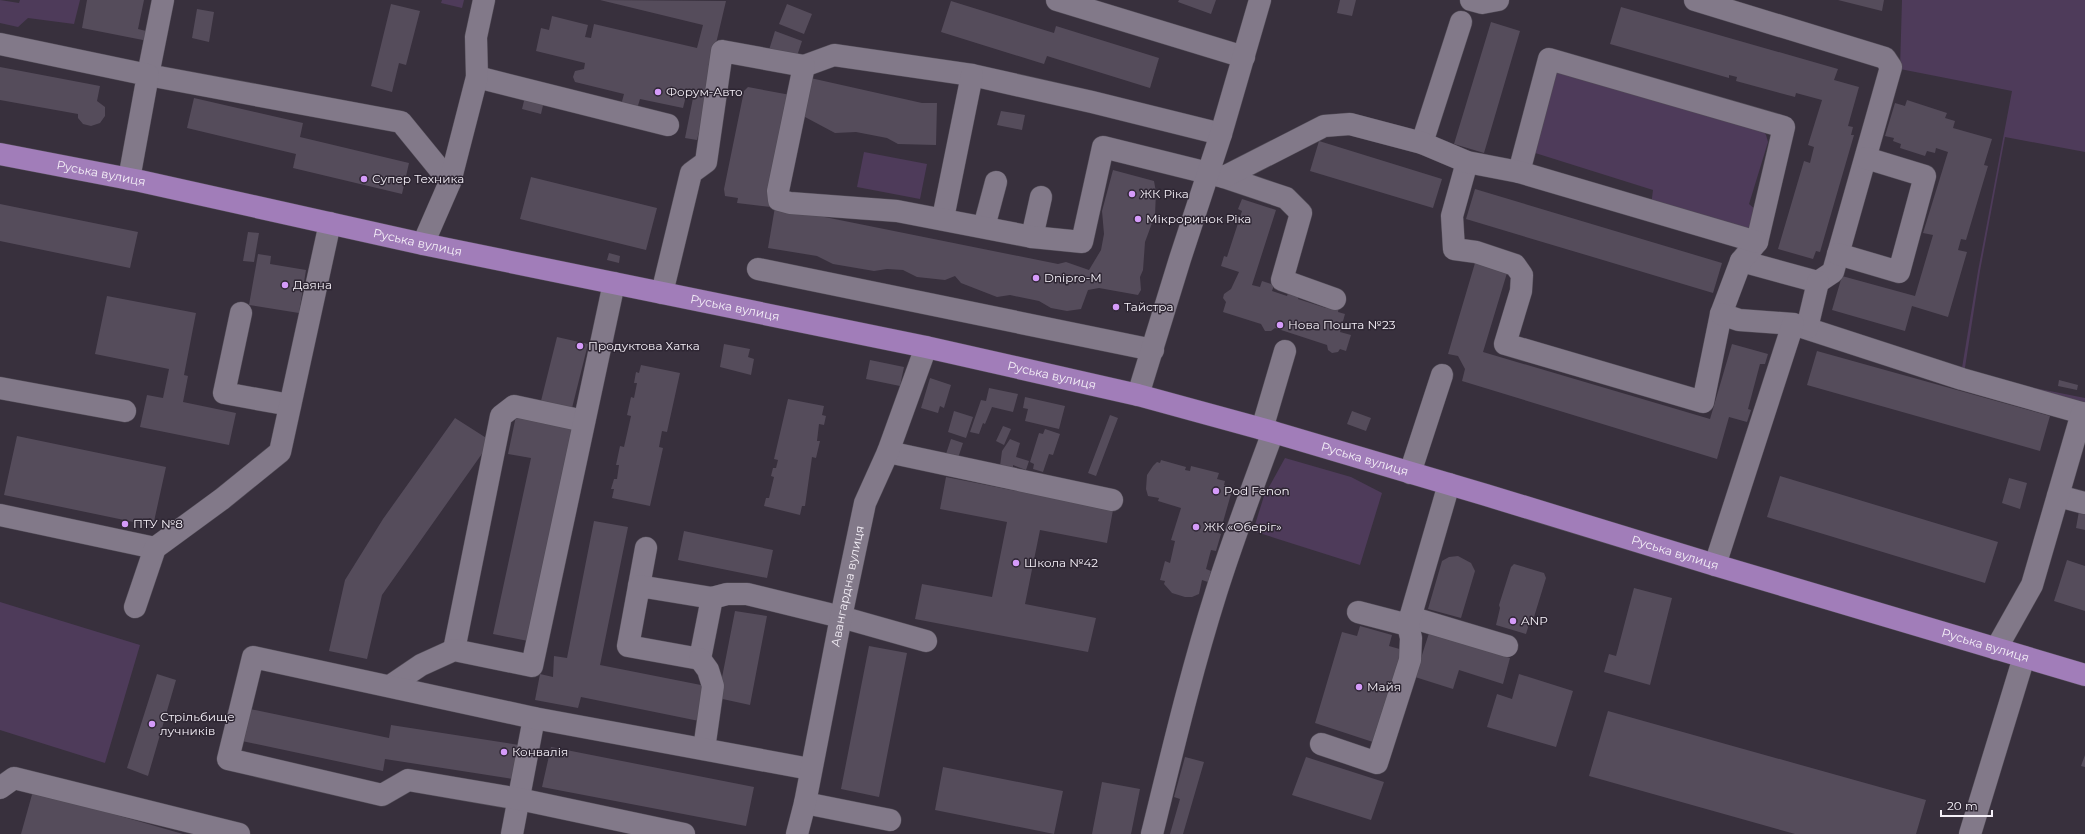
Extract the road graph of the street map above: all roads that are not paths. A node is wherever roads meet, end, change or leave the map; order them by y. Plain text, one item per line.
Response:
1 (163, 0) edge
2 (484, 0) edge
3 (1056, 0) edge
4 (1260, 0) edge
5 (1471, 0) edge
6 (1498, 0) edge
7 (1695, 0) edge
8 (1461, 22) dead end
9 (0, 44) edge
10 (1244, 57) junction
11 (804, 66) junction
12 (148, 75) junction
13 (972, 75) junction
14 (477, 77) junction
15 (668, 125) dead end
16 (1221, 134) junction
17 (1422, 143) junction
18 (0, 154) edge
19 (1866, 158) junction
20 (1467, 162) junction
21 (1519, 172) junction
22 (1216, 175) junction
23 (129, 179) junction
24 (450, 182) junction
25 (996, 182) dead end
26 (1041, 197) dead end
27 (943, 218) junction
28 (330, 223) junction
29 (984, 227) junction
30 (1032, 237) junction
31 (1757, 242) junction
32 (423, 244) junction
33 (1838, 254) junction
34 (1741, 261) junction
35 (758, 269) dead end
36 (1818, 282) junction
37 (614, 283) junction
38 (662, 293) junction
39 (1335, 300) dead end
40 (241, 313) dead end
41 (1721, 314) junction
42 (1800, 326) junction
43 (926, 347) junction
44 (1153, 350) junction
45 (1285, 351) dead end
46 (1442, 375) dead end
47 (0, 388) edge
48 (1138, 395) junction
49 (290, 405) junction
50 (125, 411) dead end
51 (2084, 413) edge
52 (584, 421) junction
53 (1268, 431) junction
54 (888, 452) junction
55 (1410, 473) junction
56 (1449, 484) junction
57 (2058, 496) junction
58 (1112, 500) dead end
59 (2085, 503) edge
60 (0, 515) edge
61 (155, 548) junction
62 (646, 548) dead end
63 (1715, 565) junction
64 (639, 586) junction
65 (712, 598) junction
66 (135, 607) dead end
67 (1358, 612) dead end
68 (841, 617) junction
69 (1409, 621) junction
70 (926, 641) dead end
71 (1507, 646) dead end
72 (1996, 649) junction
73 (454, 650) junction
74 (2024, 657) junction
75 (700, 659) junction
76 (2085, 675) edge
77 (390, 686) junction
78 (534, 718) junction
79 (1321, 744) dead end
80 (704, 749) junction
81 (810, 769) junction
82 (0, 788) edge
83 (519, 799) junction
84 (805, 803) junction
85 (890, 820) dead end
86 (239, 834) edge
87 (512, 834) edge
88 (684, 834) edge
89 (797, 834) edge
90 (1152, 834) edge
91 (1970, 834) edge

1 - 12 street
2 - 14 street
3 - 10 street
4 - 10 street
5 - 6 street
7 - 19 street
8 - 17 street
9 - 12 street
10 - 16 street
11 - 13 street
11 - 27 street
11 - 38 street
12 - 23 street
12 - 24 street
13 - 16 street
13 - 27 street
14 - 15 street
14 - 24 street
16 - 22 street
17 - 20 street
17 - 22 street
18 - 23 main road, Руська вулиця
19 - 33 street
19 - 33 street
20 - 21 street
20 - 41 street
21 - 31 street
21 - 31 street
22 - 30 street
22 - 39 street
22 - 44 street
23 - 28 main road, Руська вулиця
24 - 32 street
25 - 29 street
26 - 30 street
27 - 29 street
28 - 32 main road, Руська вулиця
28 - 49 street
29 - 30 street
31 - 34 street
32 - 37 main road, Руська вулиця
33 - 36 street
34 - 36 street
34 - 41 street
35 - 44 street
36 - 42 street
37 - 38 main road, Руська вулиця
37 - 52 street
38 - 43 main road, Руська вулиця
40 - 49 street
41 - 42 street
42 - 51 street
42 - 63 street
43 - 48 main road, Руська вулиця
43 - 54 street, Авангардна вулиця
44 - 48 street
45 - 53 street
46 - 55 street
47 - 50 street
48 - 53 main road, Руська вулиця
49 - 61 street
51 - 57 street
52 - 73 street
52 - 73 street
53 - 55 main road, Руська вулиця
53 - 90 street
54 - 58 street
54 - 68 street, Авангардна вулиця
55 - 56 main road, Руська вулиця
56 - 63 main road, Руська вулиця
56 - 69 street
57 - 59 street
57 - 72 street
60 - 61 street
61 - 66 street
62 - 64 street
63 - 72 main road, Руська вулиця
64 - 65 street
64 - 75 street
65 - 68 street
65 - 75 street
67 - 69 street
68 - 70 street
68 - 81 street, Авангардна вулиця
69 - 71 street
69 - 79 street
72 - 74 main road, Руська вулиця
73 - 77 street
74 - 76 main road, Руська вулиця
74 - 91 street
75 - 80 street
77 - 78 street
77 - 83 street
78 - 80 street
78 - 83 street
80 - 81 street
81 - 84 street, Авангардна вулиця
82 - 86 street
83 - 87 street
83 - 88 street
84 - 85 street
84 - 89 street, Авангардна вулиця

